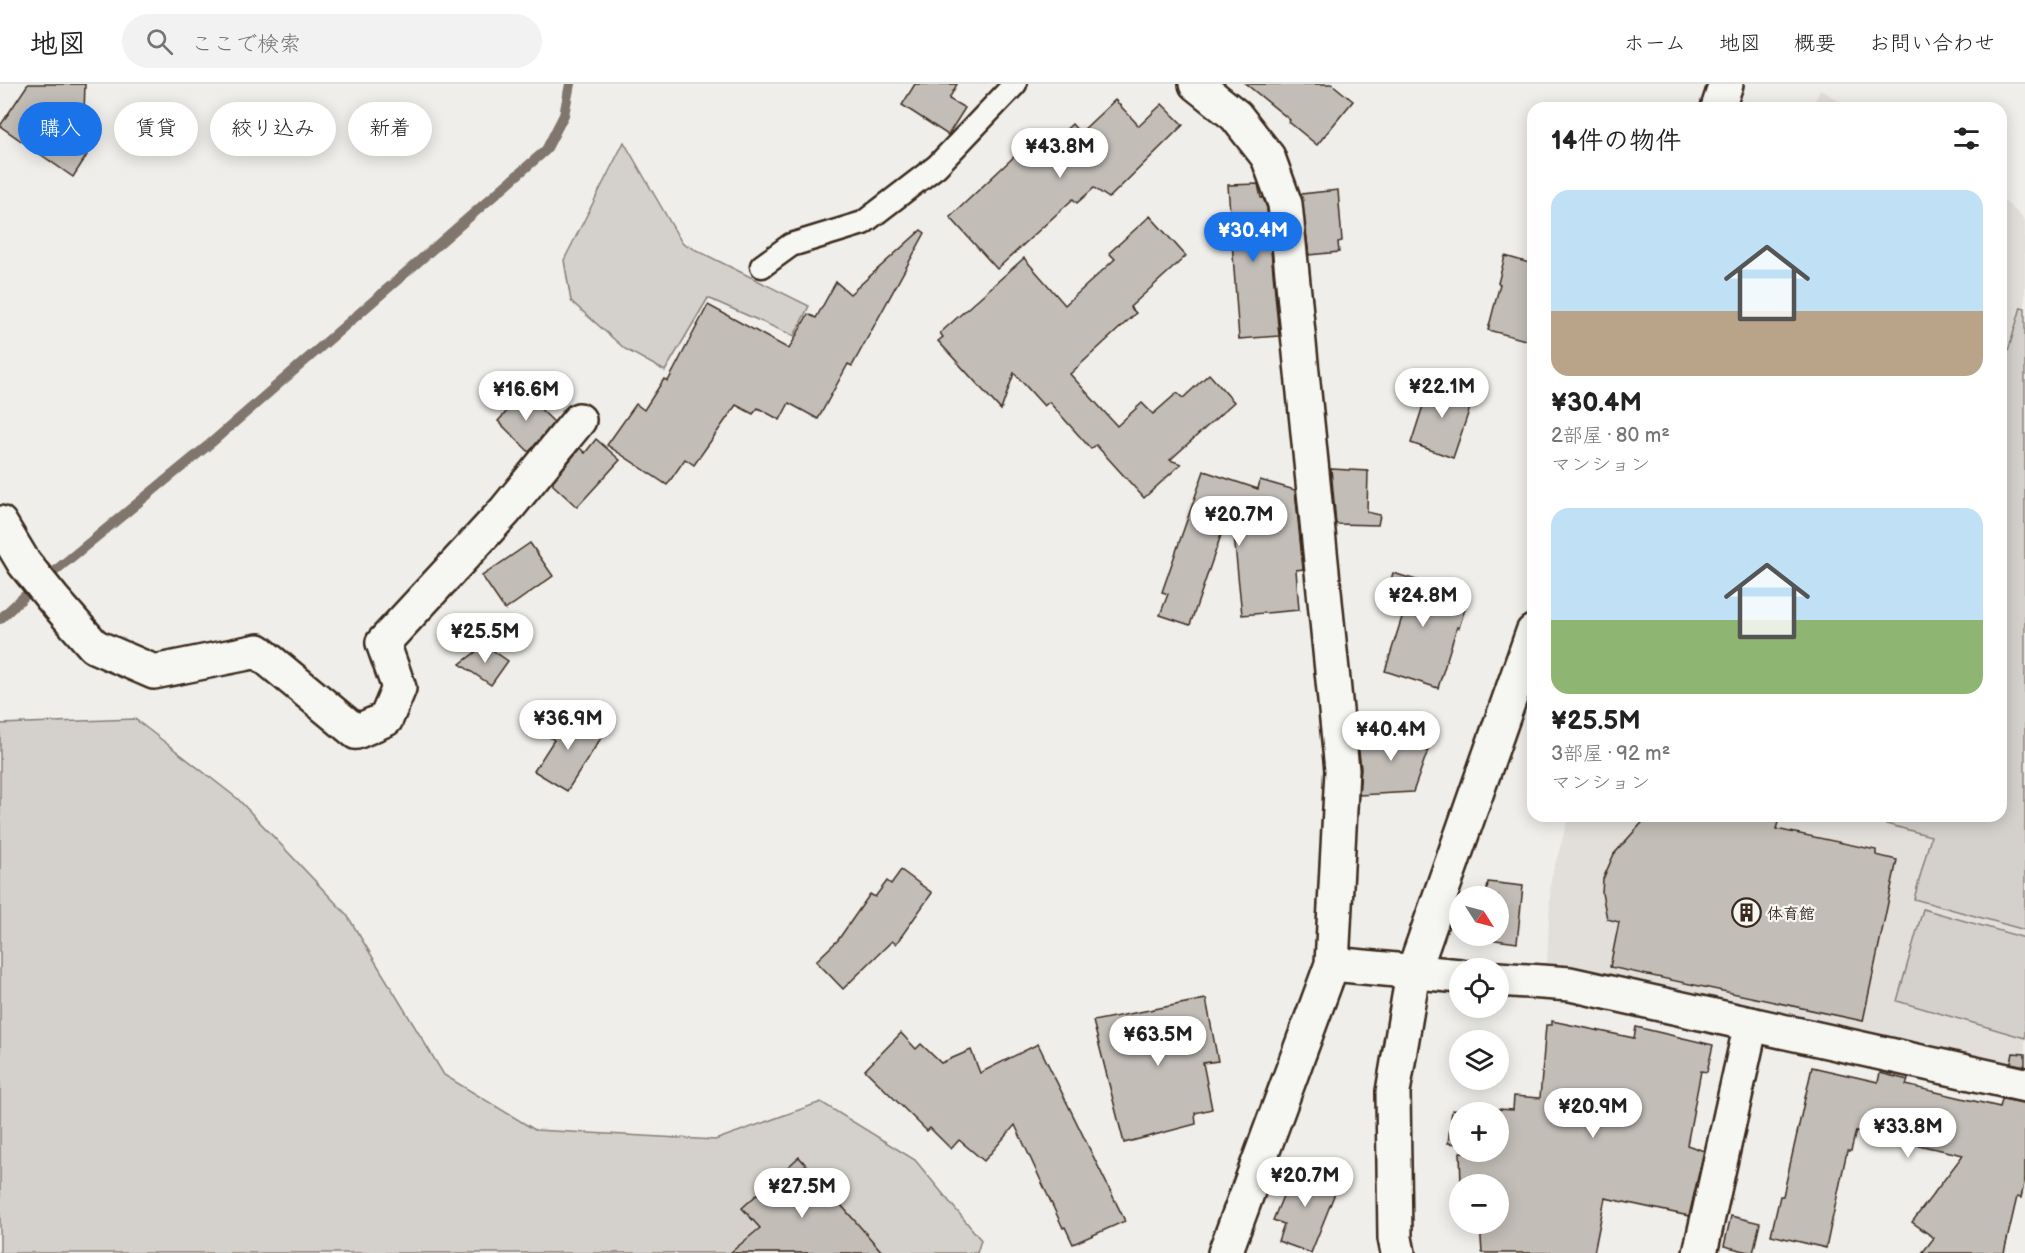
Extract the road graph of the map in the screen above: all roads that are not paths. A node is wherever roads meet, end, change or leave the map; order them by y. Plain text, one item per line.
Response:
1 (1015, 84) edge
2 (1196, 84) edge
3 (1726, 84) edge
4 (1720, 102) edge
5 (762, 266) dead end
6 (579, 420) dead end
7 (0, 523) edge
8 (1527, 649) edge
9 (1332, 964) junction
10 (1413, 973) junction
11 (1449, 975) edge
12 (1509, 980) edge
13 (1751, 1024) junction
14 (2025, 1084) edge
15 (1225, 1253) edge
16 (1398, 1253) edge
17 (1700, 1253) edge

1 - 5 lane
2 - 9 street
3 - 4 street
6 - 7 street
8 - 10 street
9 - 10 street
9 - 15 street
10 - 11 street
10 - 16 street
12 - 13 street
13 - 14 street
13 - 17 street

